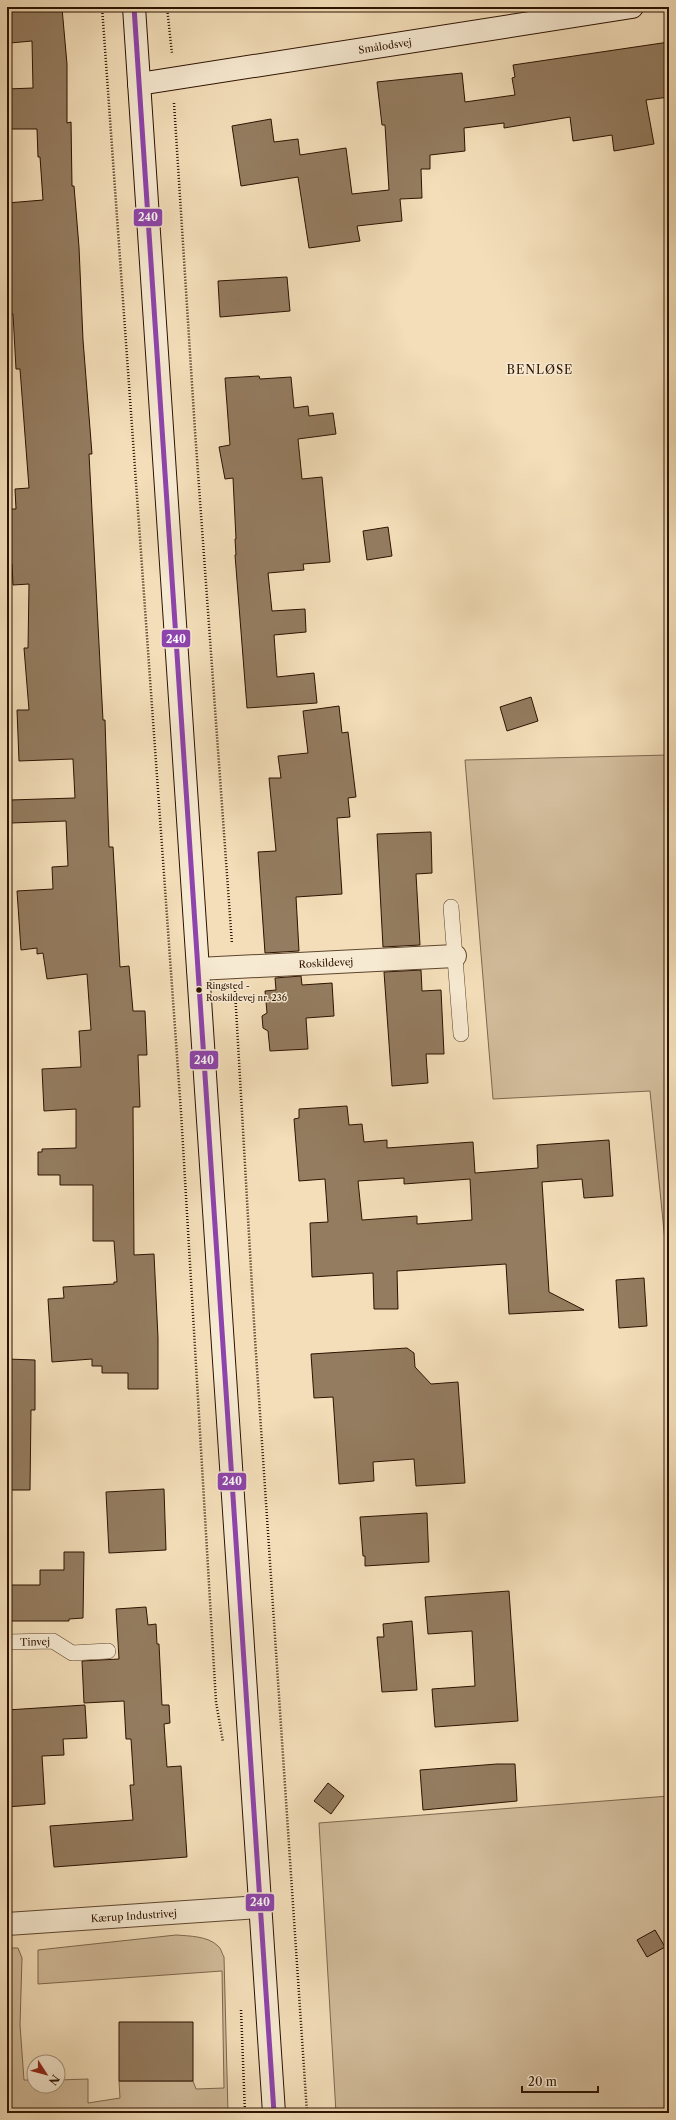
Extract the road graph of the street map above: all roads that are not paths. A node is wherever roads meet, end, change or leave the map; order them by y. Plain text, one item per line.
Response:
1 (134, 7) edge
2 (632, 7) edge
3 (138, 84) junction
4 (451, 907) dead end
5 (455, 956) junction
6 (198, 969) junction
7 (461, 1034) dead end
8 (7, 1642) edge
9 (108, 1651) dead end
10 (260, 1907) junction
11 (7, 1924) edge
12 (274, 2113) edge

1 - 3 street
2 - 3 street, Smålodsvej
3 - 6 street
4 - 5 lane
5 - 6 street, Roskildevej
5 - 7 lane
6 - 10 street
8 - 9 lane, Tinvej
10 - 11 street, Kærup Industrivej
10 - 12 street

